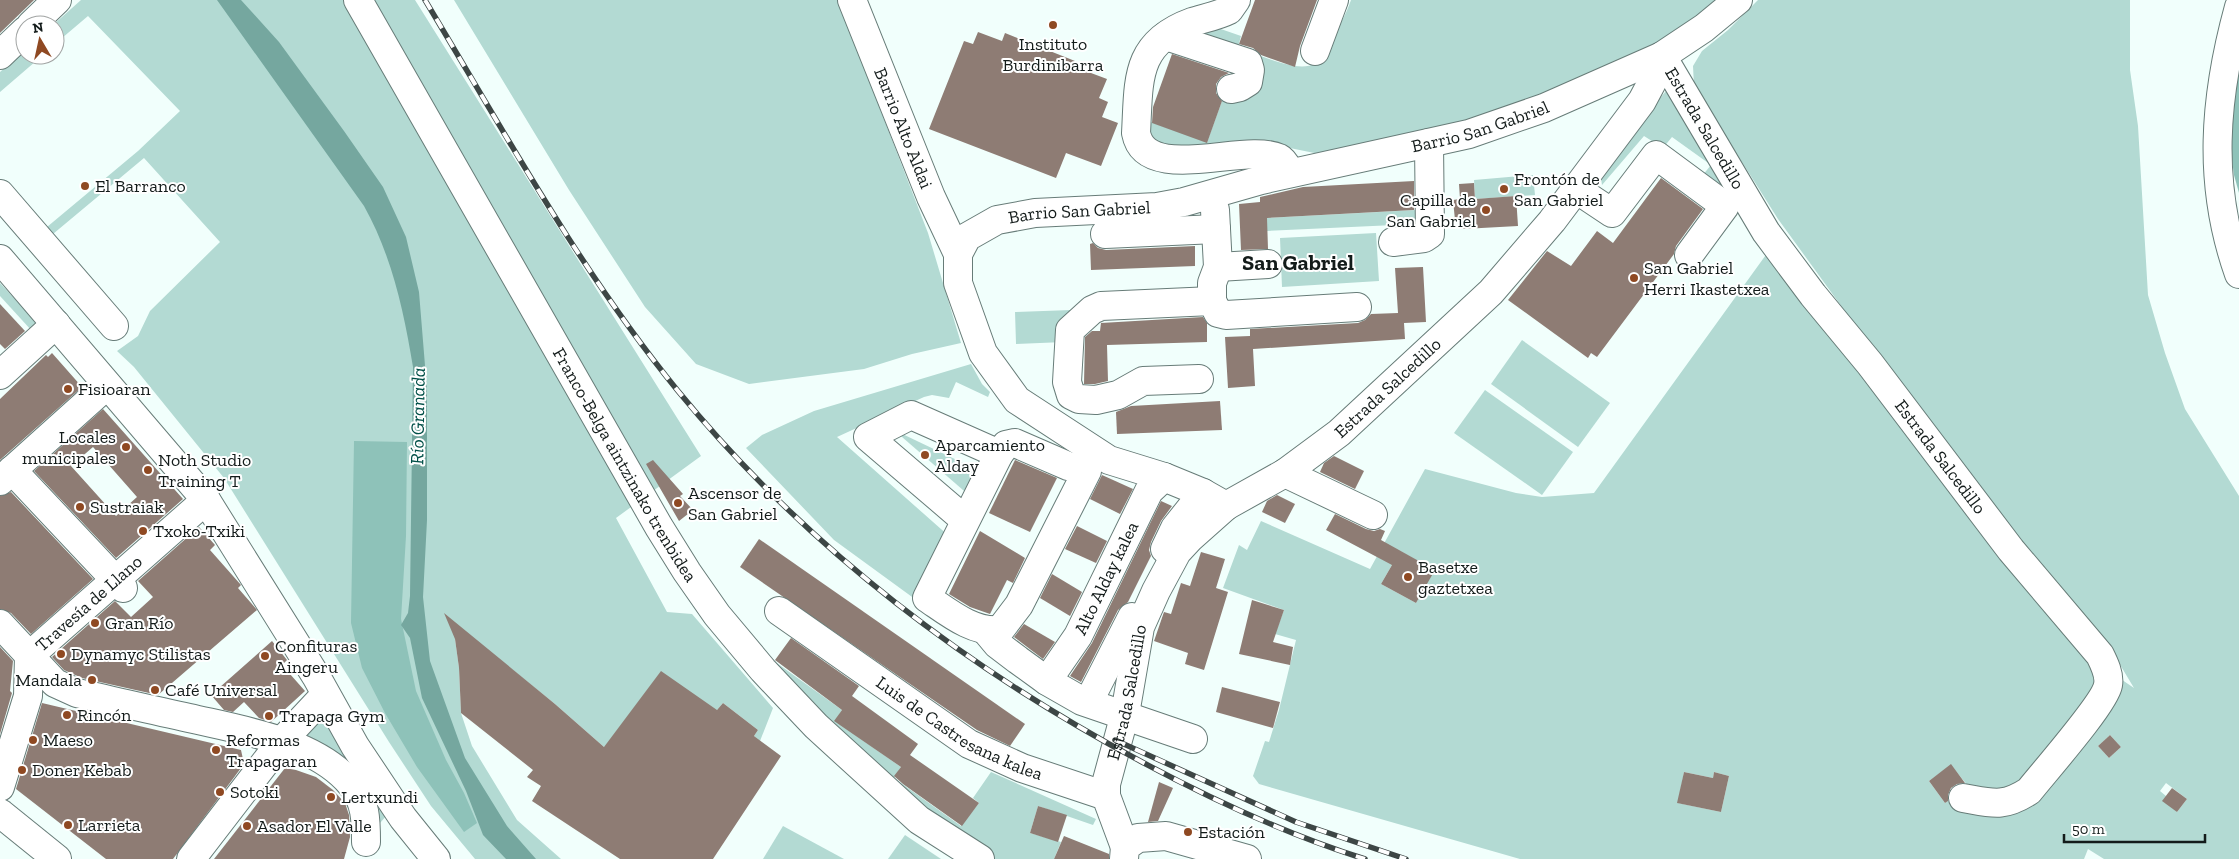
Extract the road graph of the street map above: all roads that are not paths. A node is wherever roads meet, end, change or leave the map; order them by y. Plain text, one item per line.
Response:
1 (57, 0) edge
2 (358, 0) edge
3 (852, 0) edge
4 (1236, 0) edge
5 (1334, 0) edge
6 (1738, 0) edge
7 (2239, 7) edge
8 (41, 15) edge
9 (1166, 36) junction
10 (15, 41) edge
11 (1315, 51) dead end
12 (0, 55) edge
13 (1662, 56) junction
14 (1231, 89) dead end
15 (1429, 144) junction
16 (1290, 173) junction
17 (1576, 189) junction
18 (0, 194) edge
19 (1214, 194) junction
20 (1216, 229) junction
21 (1105, 234) dead end
22 (1393, 242) dead end
23 (958, 254) junction
24 (1689, 256) dead end
25 (0, 259) edge
26 (1268, 264) dead end
27 (1218, 266) junction
28 (2239, 274) edge
29 (1212, 301) junction
30 (95, 303) junction
31 (1357, 307) dead end
32 (114, 326) dead end
33 (60, 328) junction
34 (0, 375) edge
35 (1199, 379) dead end
36 (107, 385) junction
37 (999, 454) junction
38 (1098, 466) junction
39 (1285, 473) junction
40 (6, 475) edge
41 (1164, 477) junction
42 (1203, 492) junction
43 (206, 500) junction
44 (1226, 506) junction
45 (1373, 515) dead end
46 (966, 520) junction
47 (119, 584) junction
48 (779, 611) dead end
49 (0, 624) edge
50 (987, 632) junction
51 (29, 656) junction
52 (1047, 681) junction
53 (325, 695) junction
54 (1092, 695) dead end
55 (1125, 714) junction
56 (1193, 739) dead end
57 (281, 742) junction
58 (0, 787) edge
59 (1106, 796) junction
60 (1963, 798) dead end
61 (0, 813) edge
62 (403, 818) junction
63 (361, 850) edge
64 (1121, 853) edge
65 (57, 859) edge
66 (191, 859) edge
67 (436, 859) edge
68 (980, 859) edge
69 (1247, 859) edge

1 - 8 main road
2 - 68 main road, Franco-Belga aintzinako trenbidea
3 - 23 main road, Barrio Alto Aldai
4 - 9 main road
5 - 11 main road
6 - 13 main road, Estrada Salcedillo
7 - 28 main road
9 - 14 main road
9 - 16 main road
10 - 12 main road
13 - 15 main road, Barrio San Gabriel
13 - 17 main road, Estrada Salcedillo
13 - 60 main road, Estrada Salcedillo
15 - 16 main road, Barrio San Gabriel
15 - 22 main road
16 - 19 main road, Barrio San Gabriel
17 - 24 main road
17 - 39 main road, Estrada Salcedillo
18 - 30 main road
19 - 20 main road
19 - 23 main road, Barrio San Gabriel
20 - 21 main road, Barrio San Gabriel
20 - 27 main road
23 - 38 main road
25 - 33 main road
26 - 27 main road
27 - 29 main road
29 - 31 main road
29 - 35 main road
30 - 32 main road
30 - 33 main road
33 - 34 main road
33 - 36 main road
36 - 40 main road
36 - 43 main road
37 - 38 main road
37 - 46 main road
37 - 46 main road
38 - 41 main road
38 - 50 main road
39 - 44 main road, Estrada Salcedillo
39 - 45 main road
40 - 47 main road
41 - 42 main road
41 - 52 main road, Alto Alday kalea
42 - 44 main road
42 - 54 main road, Estrada Salcedillo
43 - 47 main road, Travesía de Llano
43 - 53 main road
44 - 55 main road, Estrada Salcedillo
46 - 50 main road
47 - 51 main road, Travesía de Llano
48 - 59 main road, Luis de Castresana kalea
49 - 51 main road
50 - 52 main road
51 - 57 main road
51 - 58 main road, Travesía de Llano
52 - 55 main road
53 - 57 main road
53 - 62 main road
55 - 56 main road
55 - 59 main road, Estrada Salcedillo
57 - 63 main road
57 - 66 main road
59 - 64 main road
61 - 65 main road
62 - 63 main road
62 - 67 main road
64 - 69 main road

